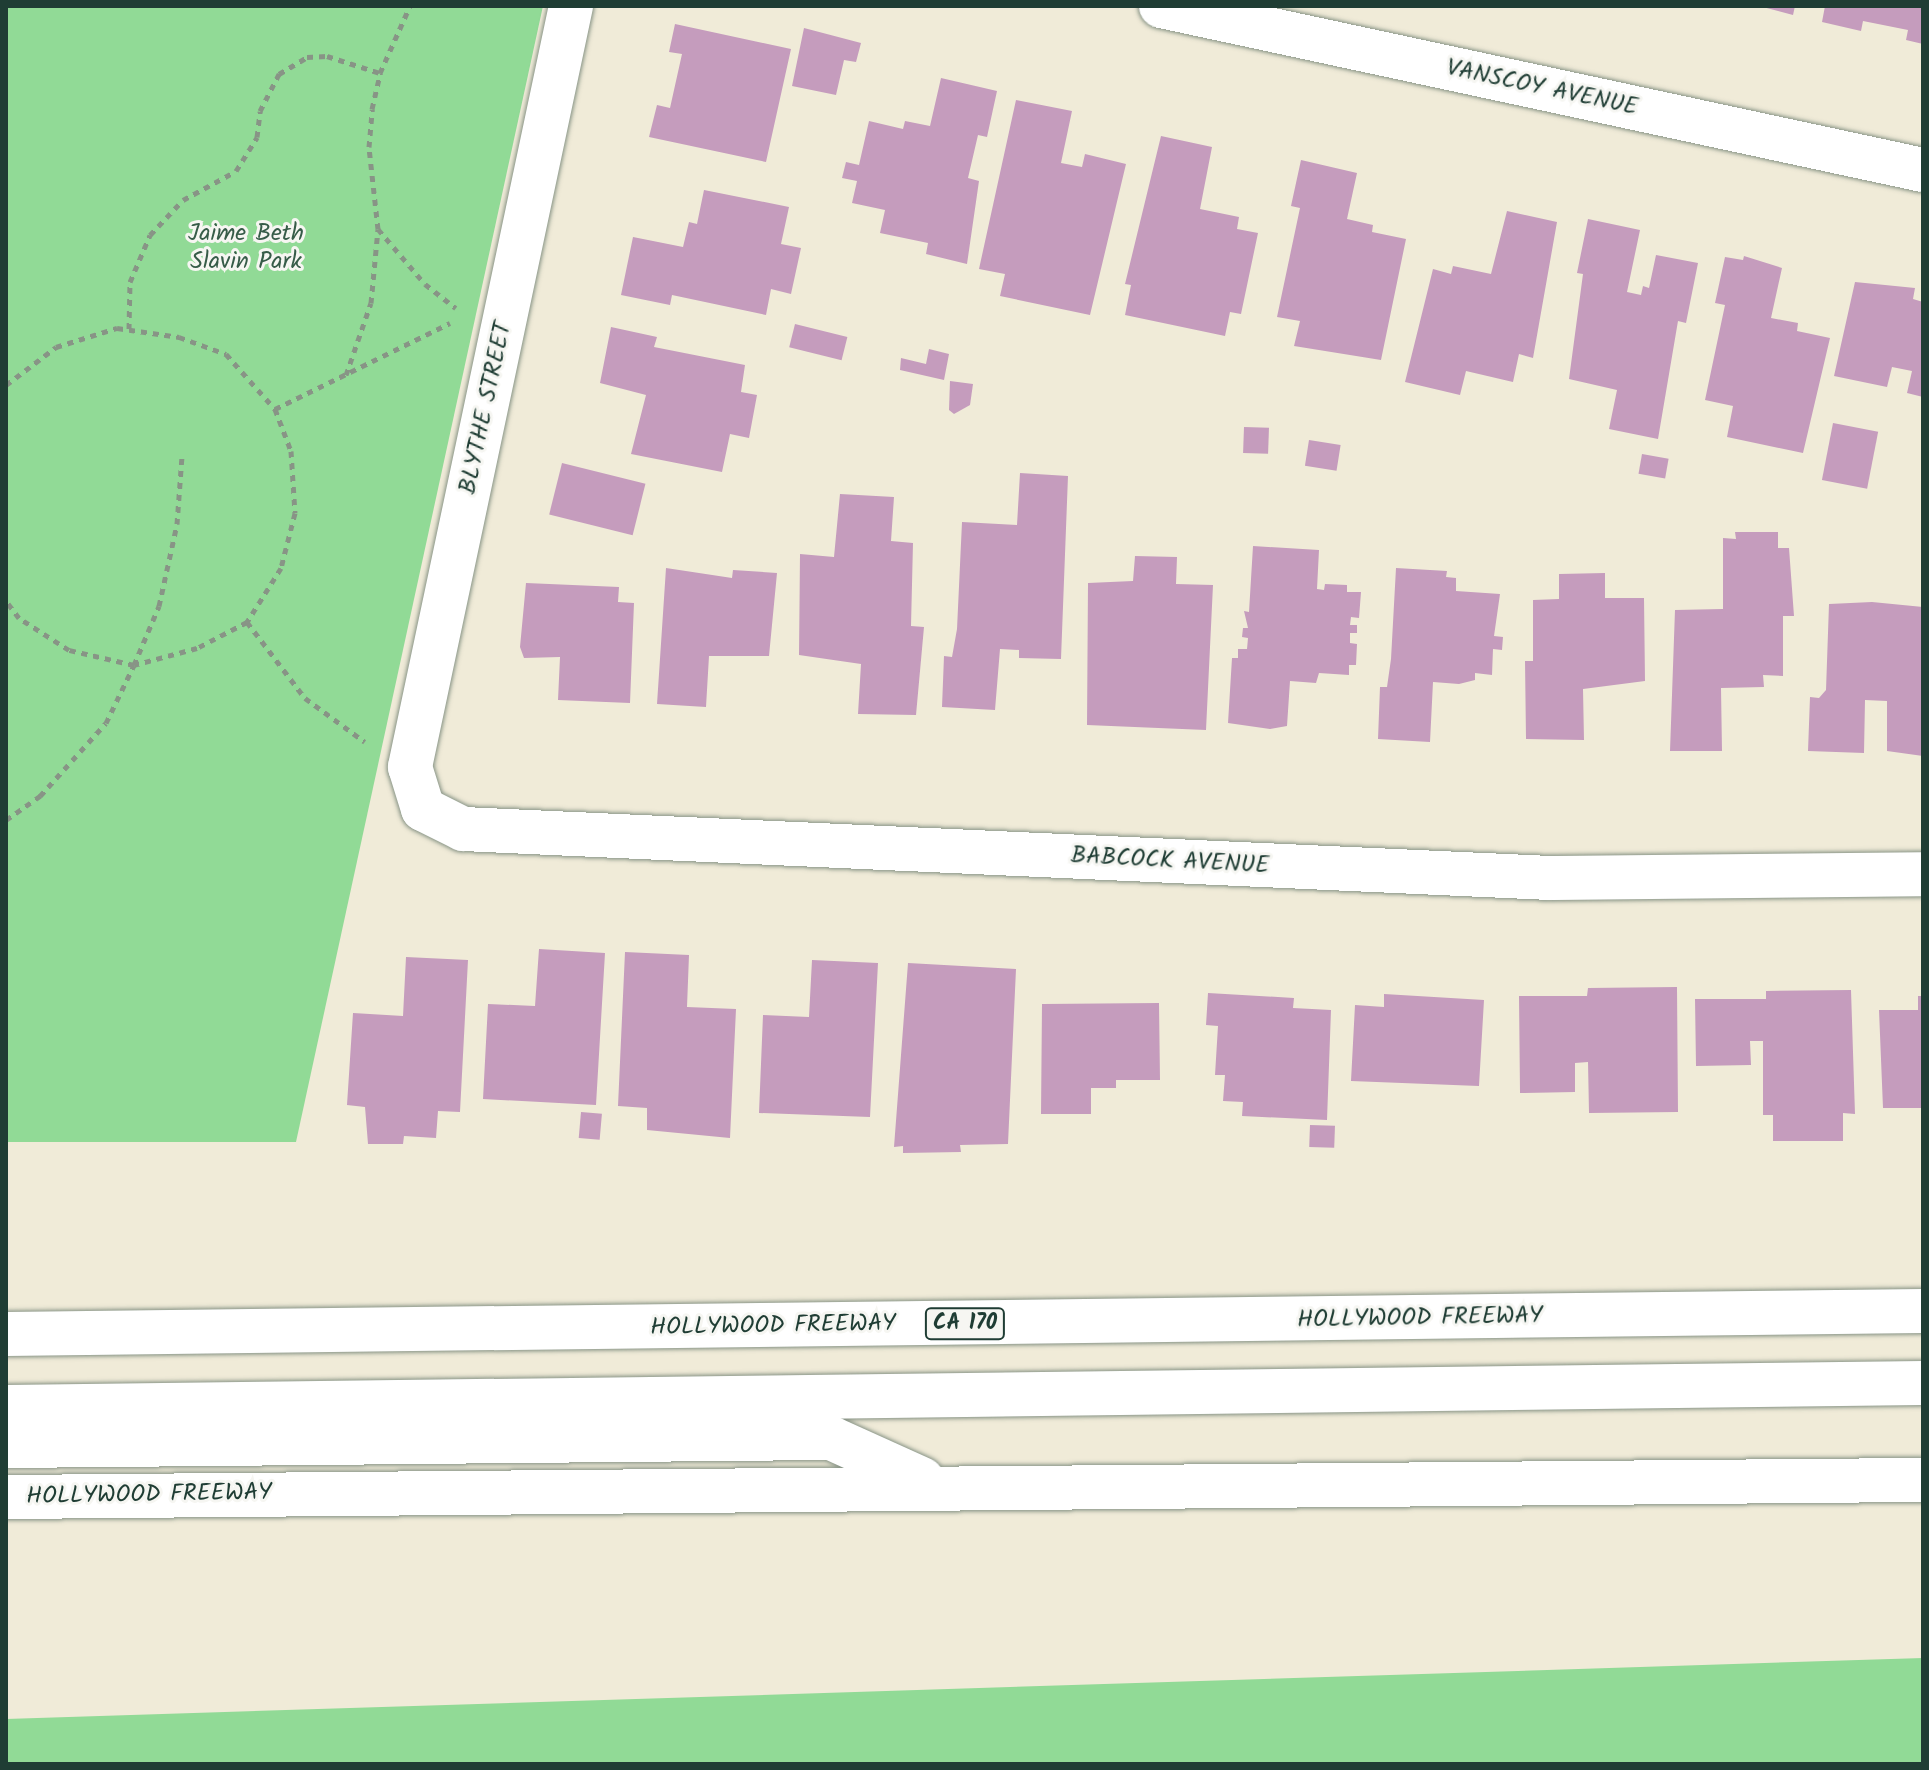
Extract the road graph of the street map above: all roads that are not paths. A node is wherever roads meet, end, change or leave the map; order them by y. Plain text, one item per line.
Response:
1 (571, 6) edge
2 (1161, 6) edge
3 (1923, 170) edge
4 (423, 809) joint
5 (1923, 874) edge
6 (1923, 1311) edge
7 (6, 1334) edge
8 (1923, 1383) edge
9 (6, 1407) edge
10 (6, 1446) edge
11 (1923, 1480) edge
12 (935, 1485) junction
13 (6, 1497) edge

1 - 4 main road, BLYTHE STREET
2 - 3 main road, VANSCOY AVENUE
4 - 5 main road, BABCOCK AVENUE
6 - 7 main road, HOLLYWOOD FREEWAY / CA 170
8 - 9 main road
10 - 12 main road
11 - 12 main road, HOLLYWOOD FREEWAY
12 - 13 main road, HOLLYWOOD FREEWAY

